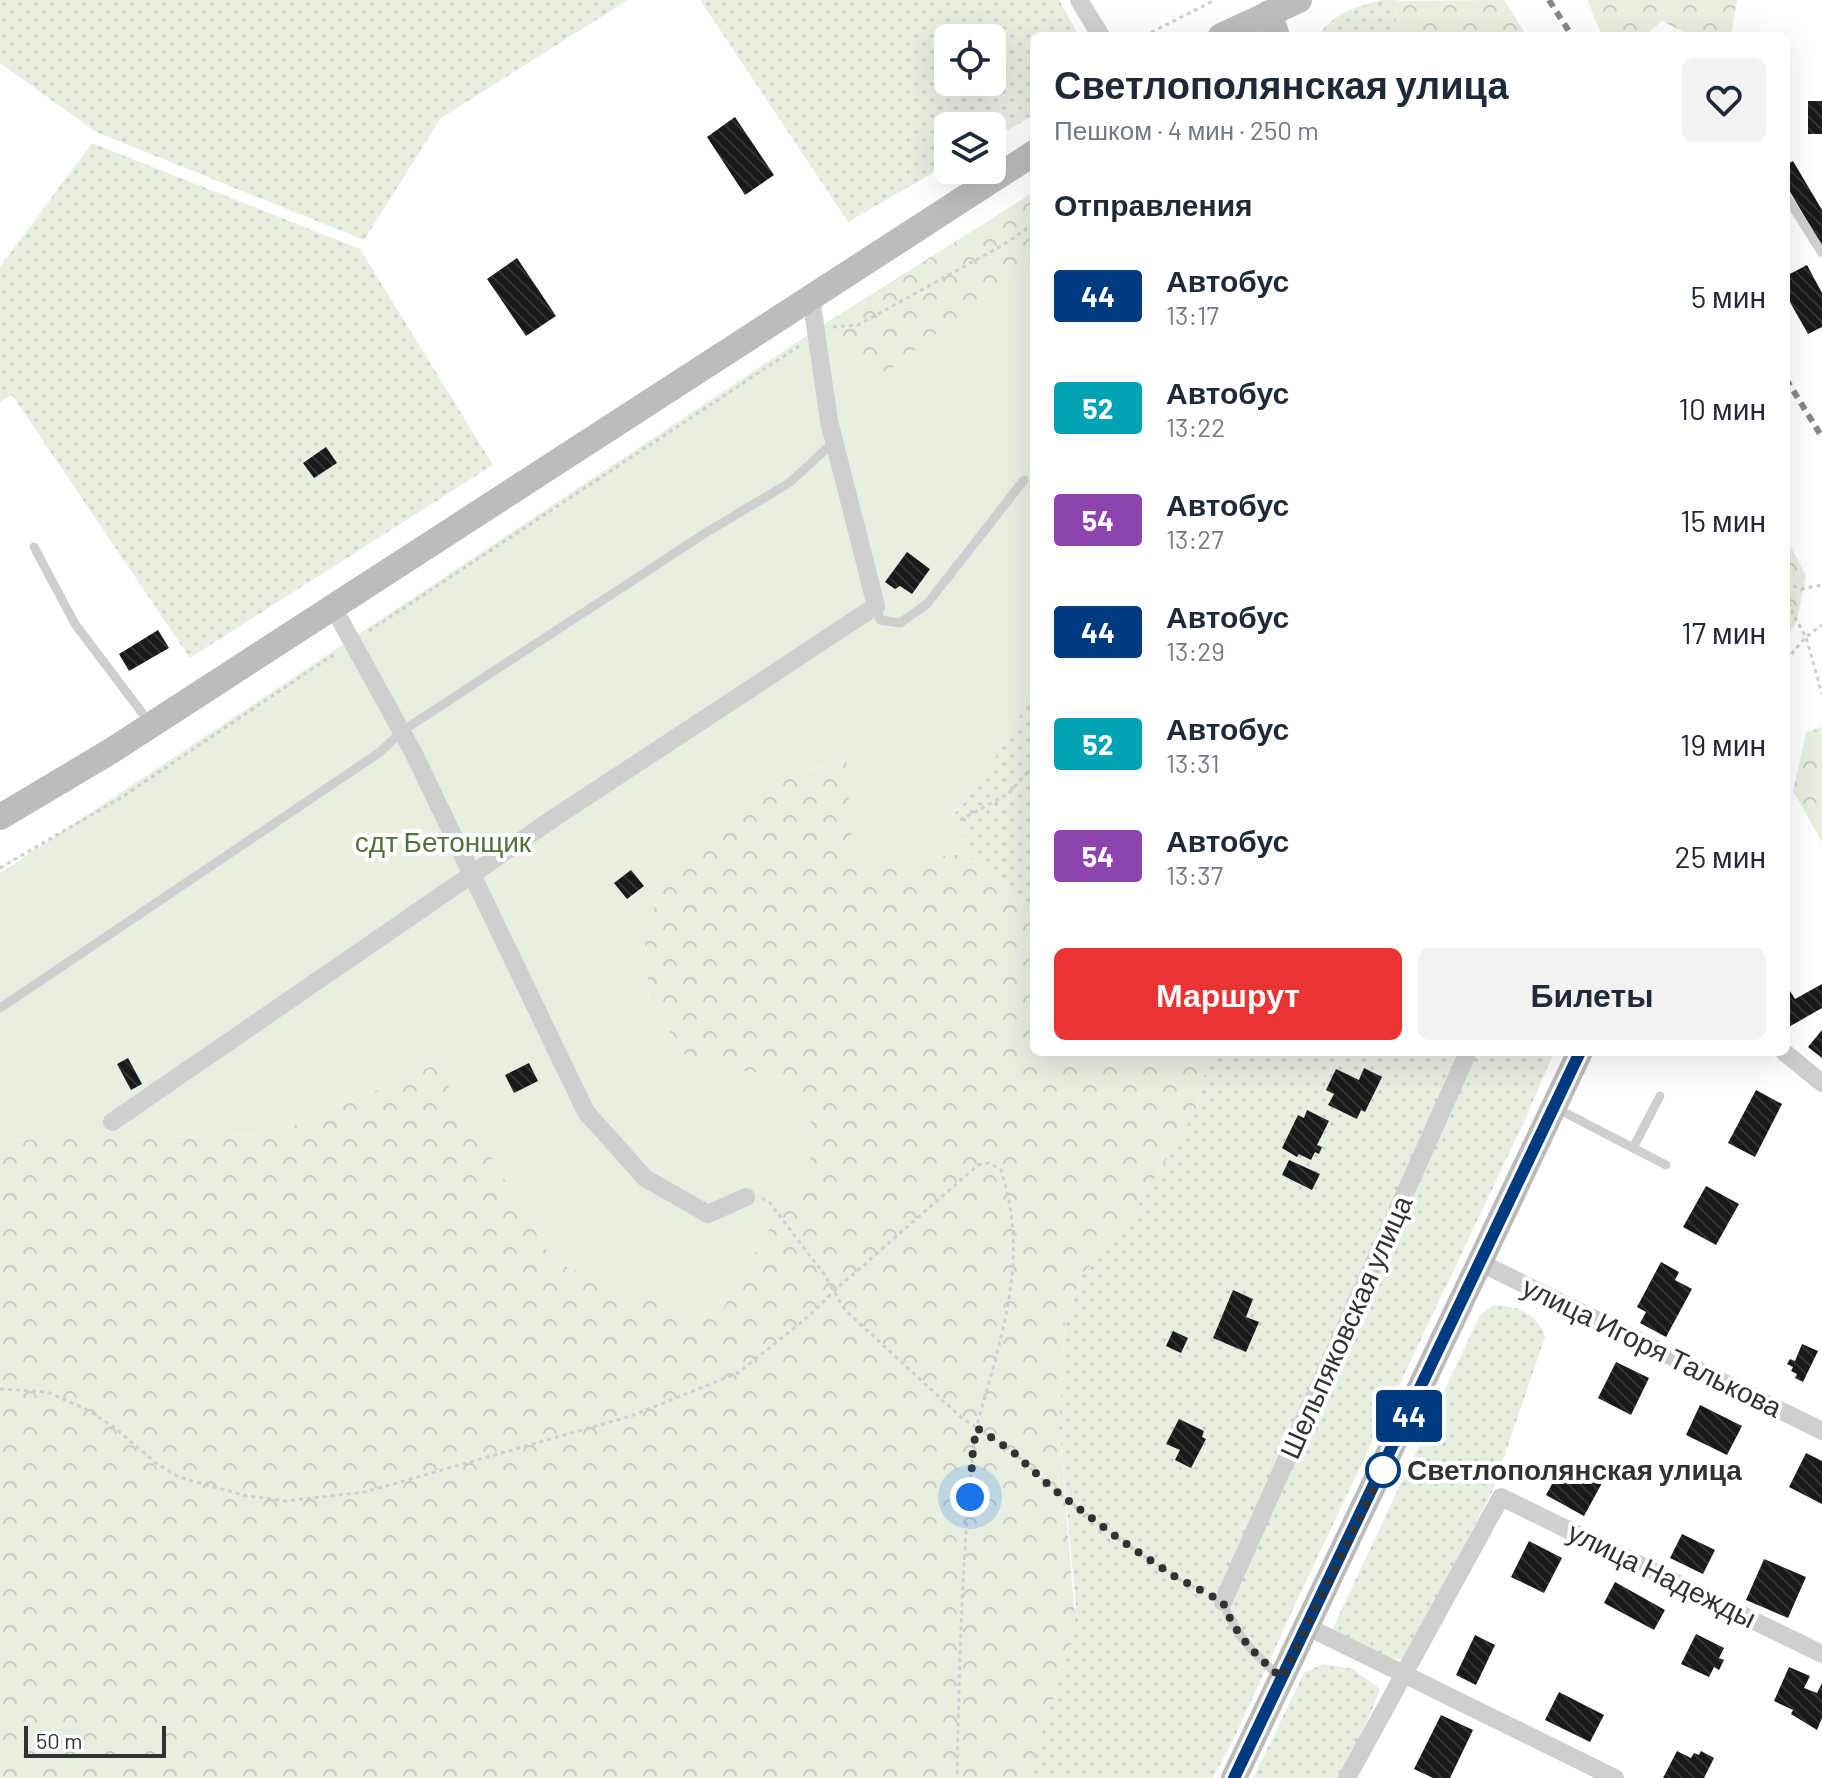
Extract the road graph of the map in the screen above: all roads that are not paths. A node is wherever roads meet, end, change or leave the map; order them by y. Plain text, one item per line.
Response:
1 (1079, 0) edge
2 (1299, 0) edge
3 (1273, 24) edge
4 (1099, 32) edge
5 (1238, 32) edge
6 (1030, 156) edge
7 (1790, 202) edge
8 (1822, 253) edge
9 (811, 297) junction
10 (834, 442) junction
11 (1024, 480) dead end
12 (34, 547) dead end
13 (876, 606) junction
14 (333, 607) junction
15 (151, 725) junction
16 (402, 731) junction
17 (0, 817) edge
18 (474, 874) junction
19 (0, 1008) edge
20 (1466, 1056) edge
21 (1578, 1056) edge
22 (1789, 1056) edge
23 (1822, 1083) edge
24 (1660, 1096) dead end
25 (1556, 1108) junction
26 (112, 1122) dead end
27 (1633, 1148) junction
28 (1666, 1165) dead end
29 (746, 1197) road end
30 (1481, 1263) junction
31 (1822, 1431) edge
32 (1223, 1602) joint
33 (1308, 1627) junction
34 (1822, 1654) edge
35 (1404, 1676) junction
36 (1282, 1678) junction
37 (1234, 1778) edge
38 (1347, 1778) edge
39 (1615, 1778) edge

1 - 4 street
2 - 3 main road
3 - 5 main road
6 - 9 main road
7 - 8 lane
9 - 10 street
9 - 14 main road
10 - 13 street
10 - 16 lane
11 - 13 lane
12 - 15 lane
13 - 18 street
14 - 15 main road
14 - 16 street
15 - 17 main road
16 - 18 street
16 - 19 lane
18 - 26 street
18 - 29 street
20 - 32 street, Шельпяковская улица
21 - 25 main road
22 - 23 street
24 - 27 lane
25 - 27 lane
25 - 30 main road
27 - 28 lane
30 - 31 street, улица Игоря Талькова
30 - 33 main road
32 - 36 lane
33 - 35 street
33 - 36 main road
34 - 35 street, улица Надежды
35 - 38 street
35 - 39 street
36 - 37 main road

